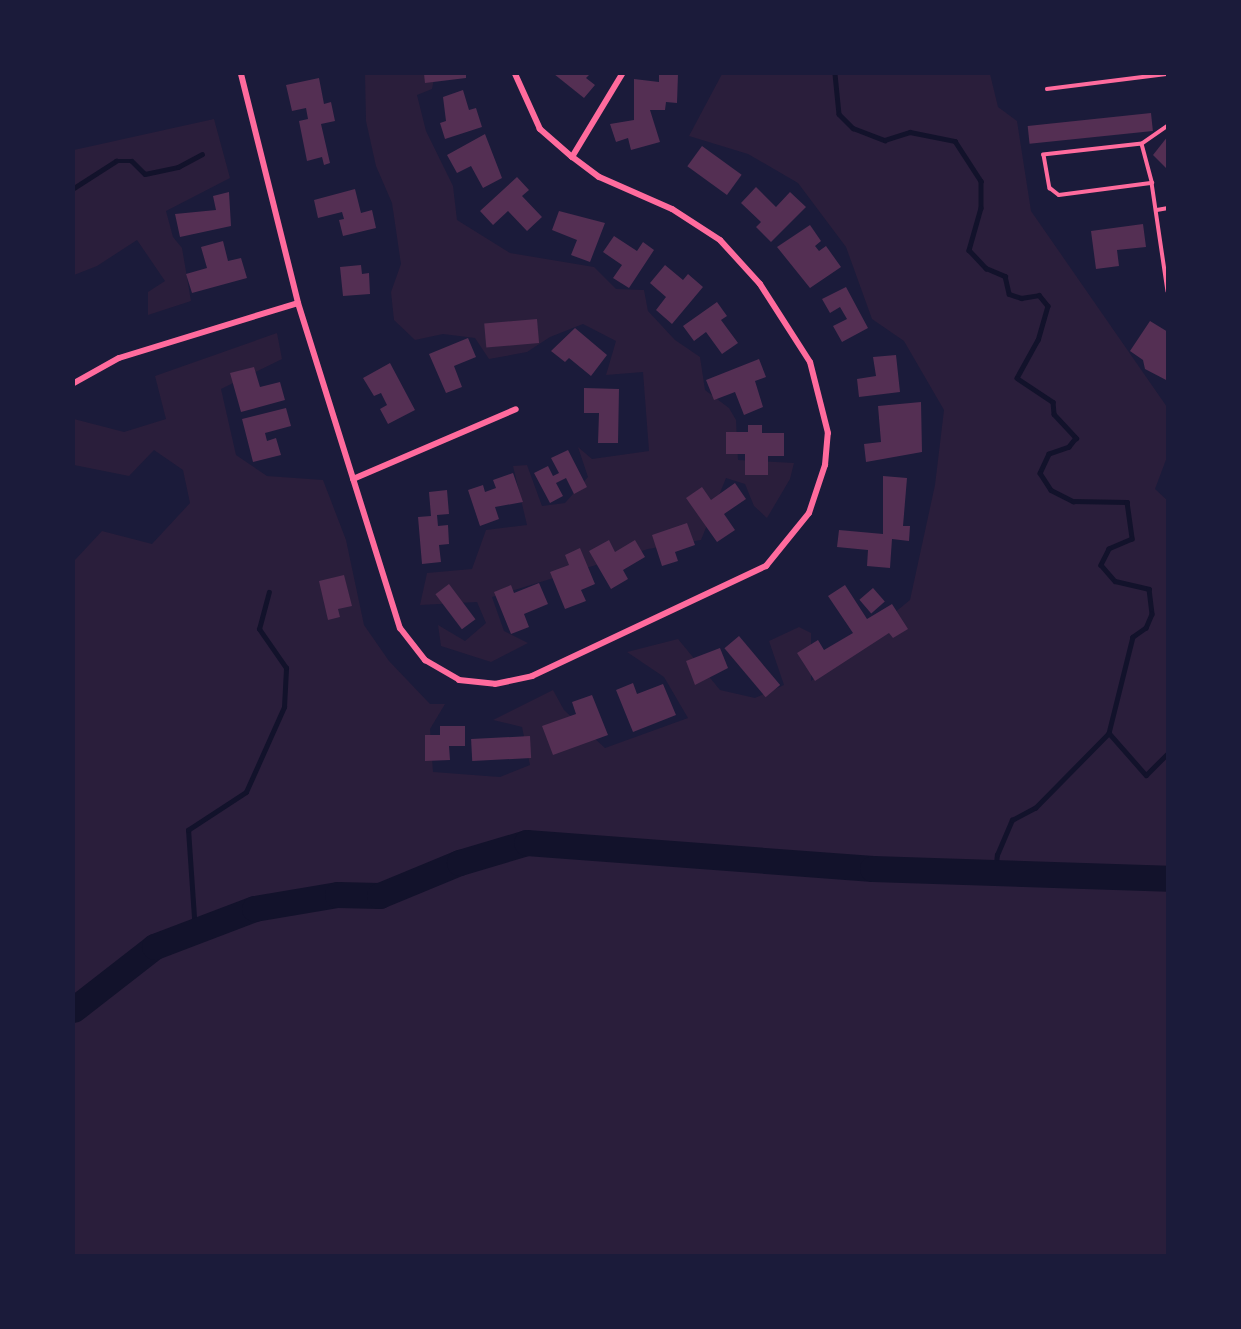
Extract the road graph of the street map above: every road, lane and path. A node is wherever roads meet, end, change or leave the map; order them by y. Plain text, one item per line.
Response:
1 (241, 74) edge
2 (515, 74) edge
3 (622, 74) edge
4 (1167, 74) edge
5 (1046, 89) dead end
6 (1167, 126) edge
7 (1142, 144) junction
8 (572, 157) junction
9 (1152, 183) junction
10 (1167, 208) edge
11 (1157, 210) junction
12 (1167, 291) edge
13 (298, 303) junction
14 (74, 383) edge
15 (516, 409) dead end
16 (353, 479) junction

1 - 13 street
2 - 8 street
3 - 8 street
4 - 5 lane
6 - 7 lane
7 - 9 lane
7 - 9 lane
8 - 16 street
9 - 11 lane
10 - 11 lane
11 - 12 lane
13 - 14 street
13 - 16 street
15 - 16 street

